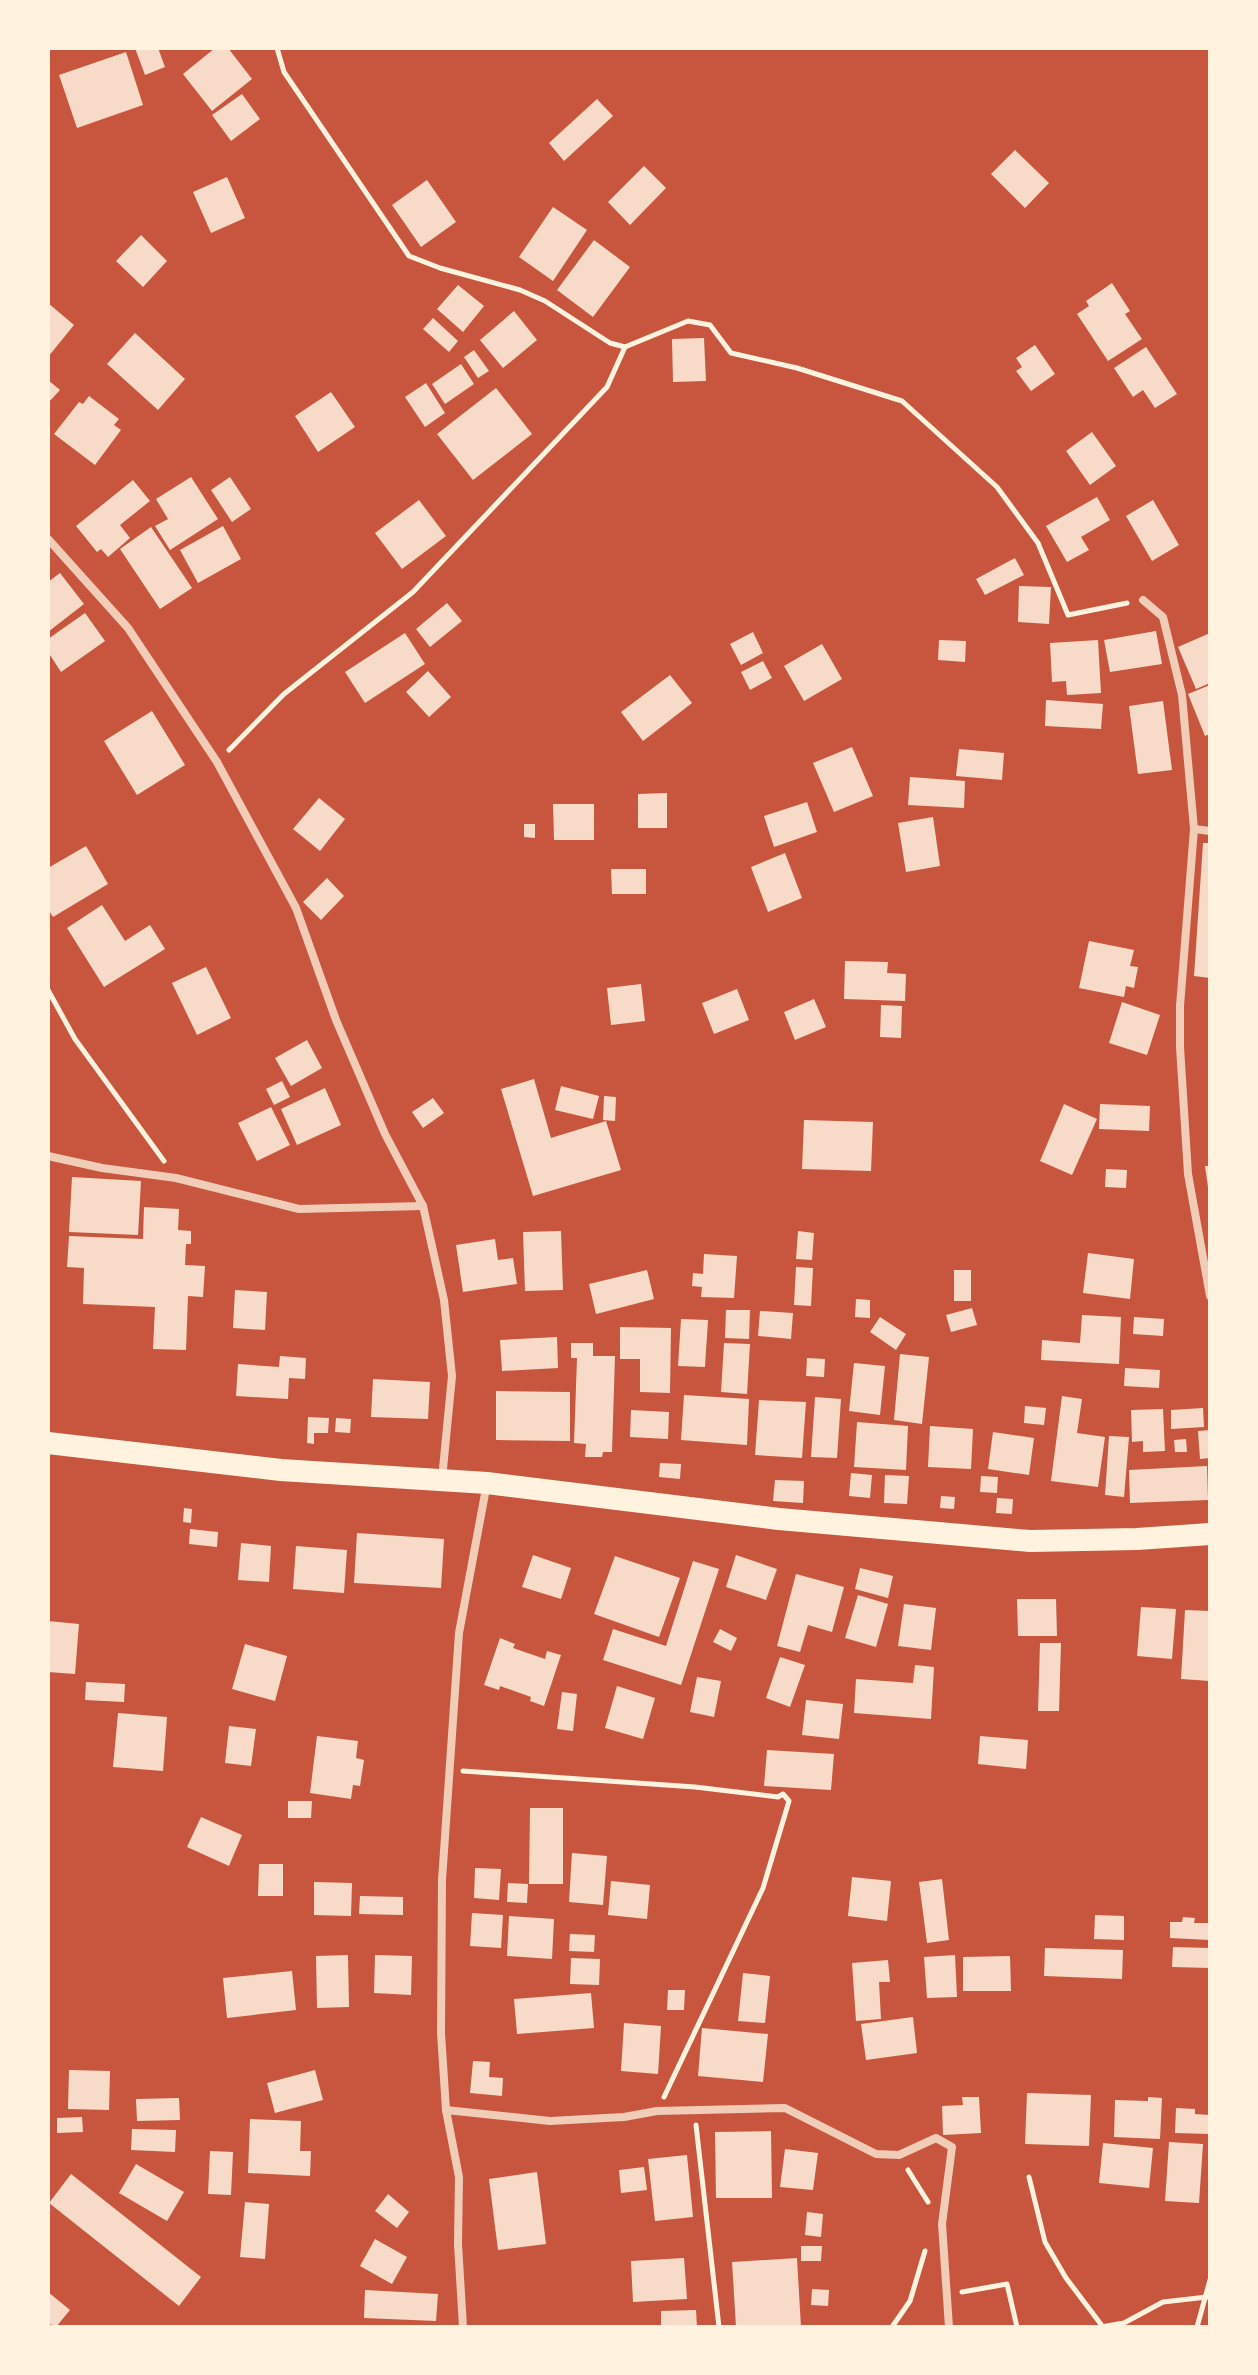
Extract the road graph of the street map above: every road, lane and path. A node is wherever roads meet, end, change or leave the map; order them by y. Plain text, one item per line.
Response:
1 (277, 48) edge
2 (625, 347) junction
3 (48, 539) edge
4 (1143, 600) joint
5 (217, 762) junction
6 (1194, 829) junction
7 (1210, 831) edge
8 (48, 990) edge
9 (48, 1156) edge
10 (176, 1178) junction
11 (423, 1206) junction
12 (1210, 1295) edge
13 (48, 1443) edge
14 (442, 1479) junction
15 (487, 1483) junction
16 (1210, 1534) edge
17 (450, 1771) junction
18 (446, 2110) junction
19 (694, 2110) junction
20 (657, 2111) junction
21 (899, 2155) junction
22 (1029, 2177) dead end
23 (931, 2206) dead end
24 (927, 2237) dead end
25 (1210, 2280) edge
26 (945, 2295) junction
27 (1207, 2297) junction
28 (463, 2327) edge
29 (719, 2327) edge
30 (892, 2327) edge
31 (949, 2327) edge
32 (1017, 2327) edge
33 (1102, 2327) edge
34 (1197, 2327) edge

1 - 2 path
2 - 4 path
2 - 5 path
3 - 5 street
4 - 6 street
5 - 11 street
6 - 7 street
6 - 12 street
8 - 10 path
9 - 10 street
10 - 11 street
11 - 14 street
13 - 14 highway
14 - 15 highway
15 - 16 highway
15 - 17 street
17 - 18 street
17 - 20 path
18 - 20 street
18 - 28 street
19 - 20 street
19 - 21 street
19 - 29 path
21 - 23 path
21 - 26 street
22 - 33 path
24 - 30 path
25 - 27 path
26 - 31 street
26 - 32 path
27 - 33 path
27 - 34 path

